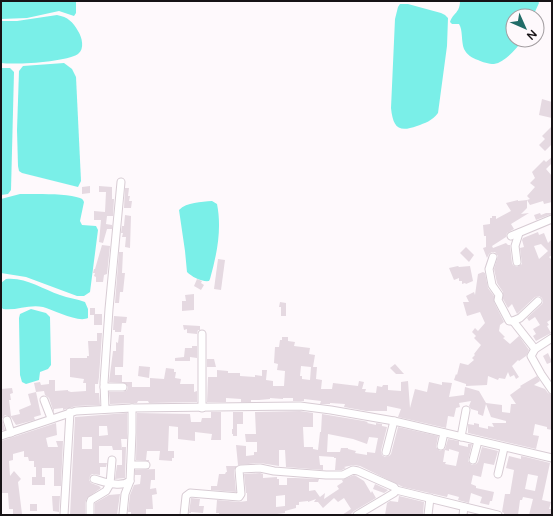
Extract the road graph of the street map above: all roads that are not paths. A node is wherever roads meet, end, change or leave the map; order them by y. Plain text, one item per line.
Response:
1 (121, 182) dead end
2 (552, 219) edge
3 (519, 233) junction
4 (511, 236) dead end
5 (493, 256) dead end
6 (516, 262) dead end
7 (538, 301) dead end
8 (513, 321) junction
9 (202, 334) dead end
10 (552, 338) edge
11 (535, 349) junction
12 (104, 387) junction
13 (123, 387) dead end
14 (552, 390) edge
15 (44, 400) dead end
16 (132, 408) junction
17 (202, 408) junction
18 (105, 409) junction
19 (466, 410) dead end
20 (70, 412) junction
21 (51, 418) junction
22 (7, 420) dead end
23 (394, 421) junction
24 (11, 433) junction
25 (444, 433) junction
26 (1, 436) edge
27 (461, 437) junction
28 (478, 441) junction
29 (441, 446) dead end
30 (504, 448) junction
31 (386, 452) dead end
32 (552, 458) edge
33 (112, 460) dead end
34 (473, 460) dead end
35 (131, 465) junction
36 (146, 465) dead end
37 (498, 474) dead end
38 (94, 479) dead end
39 (130, 481) junction
40 (110, 484) junction
41 (396, 490) junction
42 (430, 498) junction
43 (464, 507) junction
44 (124, 514) dead end
45 (64, 515) edge
46 (90, 515) edge
47 (184, 515) edge
48 (357, 515) edge
49 (428, 515) edge
50 (463, 515) edge
51 (498, 515) edge

1 - 12 street
2 - 3 street
3 - 4 street
3 - 6 street
5 - 8 street
7 - 8 street
8 - 11 street
9 - 17 street
10 - 11 street
11 - 14 street
12 - 13 street
12 - 18 street
15 - 21 street
16 - 17 street
16 - 18 street
16 - 35 street
17 - 23 street
18 - 20 street
19 - 27 street
20 - 21 street
20 - 45 street
21 - 24 street
22 - 24 street
23 - 25 street
23 - 31 street
24 - 26 street
25 - 27 street
25 - 29 street
27 - 28 street
28 - 30 street
28 - 34 street
30 - 32 street
30 - 37 street
33 - 40 street
35 - 36 street
35 - 39 street
38 - 40 street
39 - 40 street
39 - 44 street
40 - 46 street
41 - 42 street
41 - 47 street
41 - 48 street
42 - 43 street
42 - 49 street
43 - 50 street
43 - 51 street

